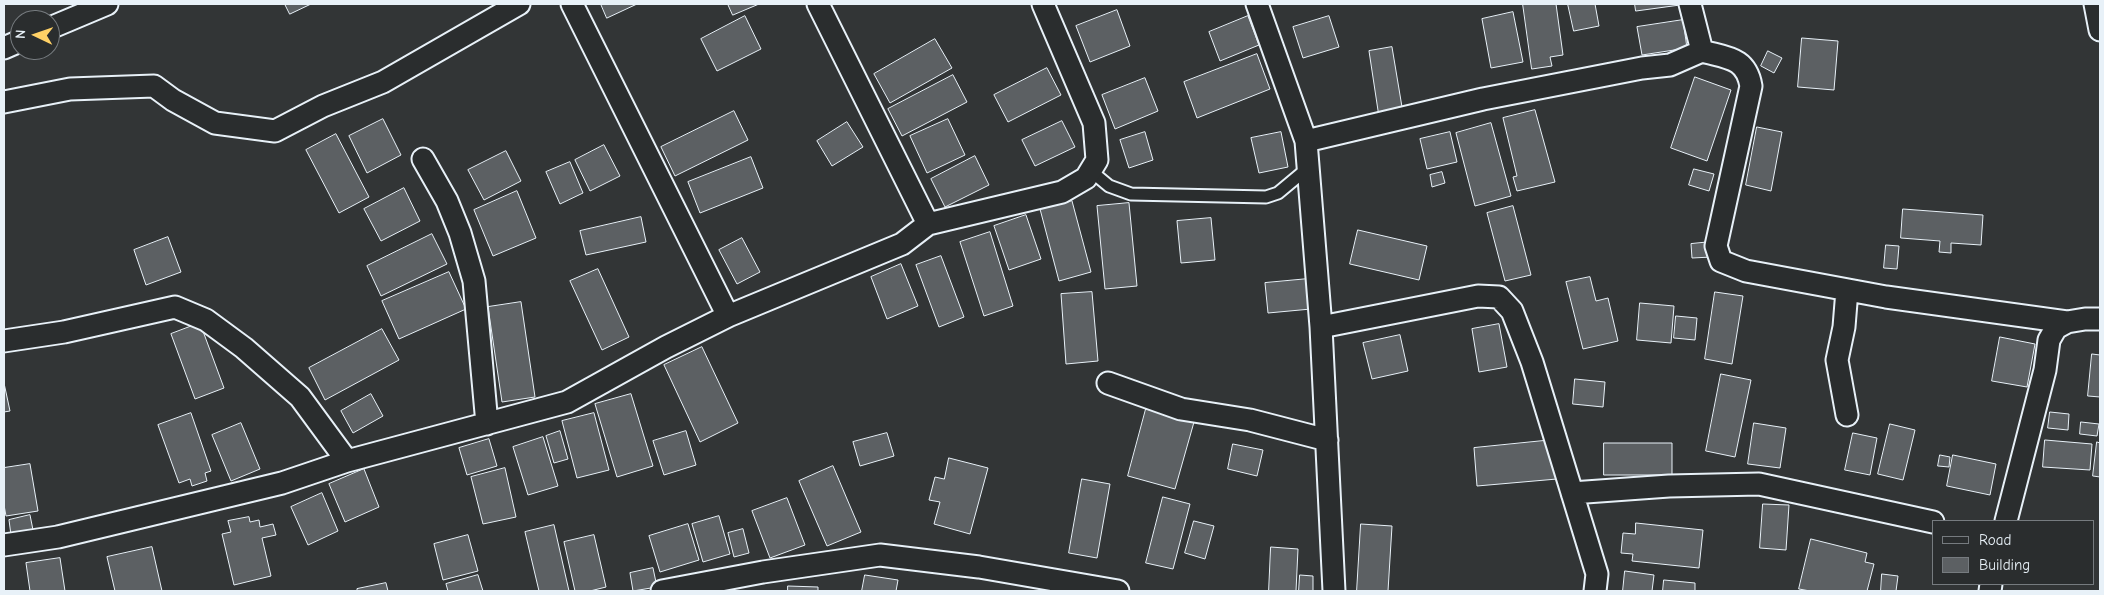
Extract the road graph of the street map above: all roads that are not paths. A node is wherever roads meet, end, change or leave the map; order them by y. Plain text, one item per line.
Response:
1 (107, 4) edge
2 (519, 4) edge
3 (572, 4) edge
4 (818, 4) edge
5 (1043, 4) edge
6 (1257, 4) edge
7 (1690, 4) edge
8 (2095, 4) edge
9 (60, 24) edge
10 (2100, 30) edge
11 (1702, 51) junction
12 (4, 102) edge
13 (1306, 141) junction
14 (423, 159) dead end
15 (1308, 168) junction
16 (1090, 171) junction
17 (928, 224) junction
18 (1847, 290) junction
19 (728, 316) junction
20 (2100, 319) edge
21 (2066, 322) junction
22 (1321, 327) junction
23 (4, 341) edge
24 (1108, 383) dead end
25 (1847, 415) dead end
26 (487, 424) junction
27 (1327, 440) junction
28 (347, 462) junction
29 (1572, 492) junction
30 (2006, 520) edge
31 (1932, 522) edge
32 (4, 546) edge
33 (765, 582) edge
34 (662, 591) edge
35 (1118, 591) edge
36 (1334, 591) edge
37 (1595, 591) edge

1 - 9 street
2 - 12 street
3 - 19 street
4 - 17 street
5 - 16 street
6 - 13 street
7 - 11 street
8 - 10 street
11 - 13 street
11 - 18 street
13 - 15 street
14 - 26 street
15 - 16 lane
15 - 22 street
16 - 17 street
17 - 19 street
18 - 21 street
18 - 25 street
19 - 26 street
20 - 21 street
21 - 30 street
22 - 27 street
22 - 29 street
23 - 28 street
24 - 27 street
26 - 28 street
27 - 36 street
28 - 32 street
29 - 31 street
29 - 37 street
33 - 34 street
33 - 35 street

